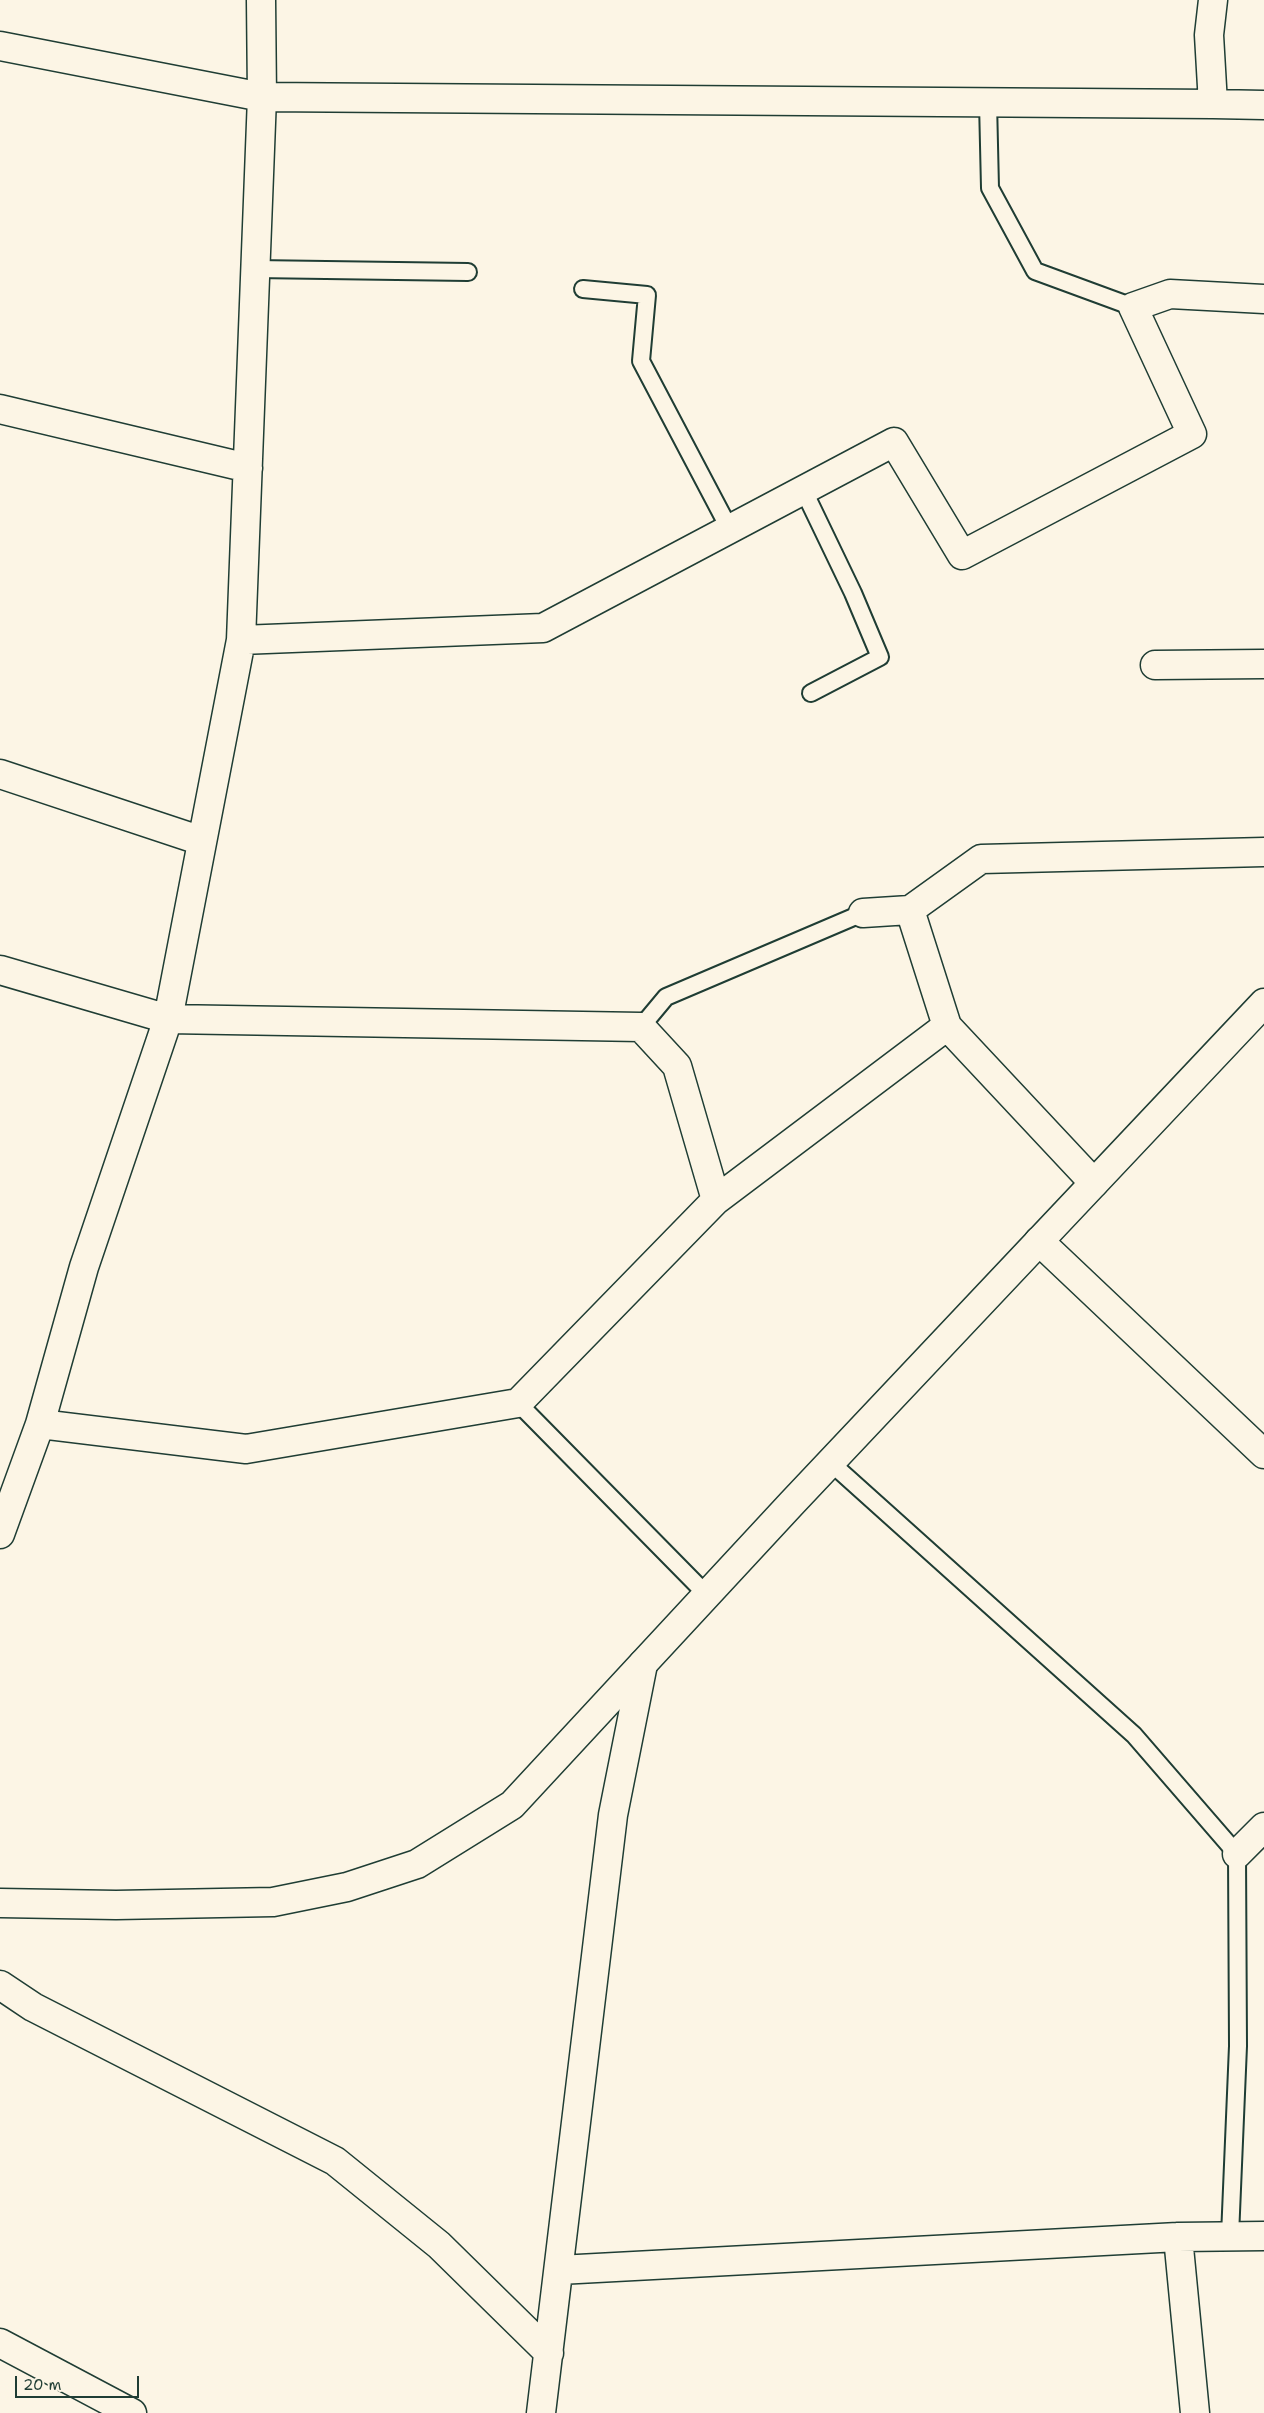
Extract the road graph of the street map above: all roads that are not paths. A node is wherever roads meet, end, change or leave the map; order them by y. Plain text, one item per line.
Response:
1 (260, 0) edge
2 (1213, 0) edge
3 (0, 46) edge
4 (262, 97) junction
5 (988, 102) junction
6 (1213, 104) junction
7 (1264, 104) edge
8 (255, 269) junction
9 (468, 272) dead end
10 (583, 288) dead end
11 (1264, 299) edge
12 (1133, 307) junction
13 (0, 409) edge
14 (248, 468) junction
15 (803, 489) junction
16 (729, 528) junction
17 (241, 640) junction
18 (1264, 664) edge
19 (1155, 665) dead end
20 (811, 693) dead end
21 (0, 774) edge
22 (202, 841) junction
23 (1264, 852) edge
24 (910, 910) junction
25 (863, 913) joint
26 (0, 970) edge
27 (1264, 1003) edge
28 (168, 1019) junction
29 (947, 1026) junction
30 (641, 1027) junction
31 (1094, 1183) junction
32 (716, 1200) junction
33 (1040, 1241) junction
34 (518, 1403) junction
35 (40, 1424) junction
36 (1264, 1454) edge
37 (830, 1462) junction
38 (0, 1534) edge
39 (707, 1595) junction
40 (643, 1664) junction
41 (1264, 1827) edge
42 (1237, 1854) junction
43 (0, 1903) edge
44 (0, 1984) edge
45 (1230, 2236) junction
46 (1264, 2236) edge
47 (1178, 2237) junction
48 (559, 2270) junction
49 (0, 2343) edge
50 (549, 2353) junction
51 (132, 2413) edge
52 (541, 2413) edge
53 (1195, 2413) edge

1 - 4 street
2 - 6 street
3 - 4 street
4 - 5 street
4 - 8 street
5 - 6 street
5 - 12 lane
6 - 7 street
8 - 9 lane
8 - 14 street
10 - 16 lane
11 - 12 street
12 - 15 street
13 - 14 street
14 - 17 street
15 - 16 street
15 - 20 lane
16 - 17 street
17 - 22 street
18 - 19 street
21 - 22 street
22 - 28 street
23 - 24 street
24 - 25 street
24 - 29 street
25 - 30 lane
26 - 28 street
27 - 31 street
28 - 30 street
28 - 35 street
29 - 31 street
29 - 32 street
30 - 32 street
31 - 33 street
32 - 34 street
33 - 36 street
33 - 37 street
34 - 35 street
34 - 39 lane
35 - 38 street
37 - 39 street
37 - 42 lane
39 - 40 street
40 - 43 street
40 - 48 street
41 - 42 street
42 - 45 lane
44 - 50 street
45 - 46 street
45 - 47 street
47 - 48 street
47 - 53 street
48 - 50 street
49 - 51 street
50 - 52 street

